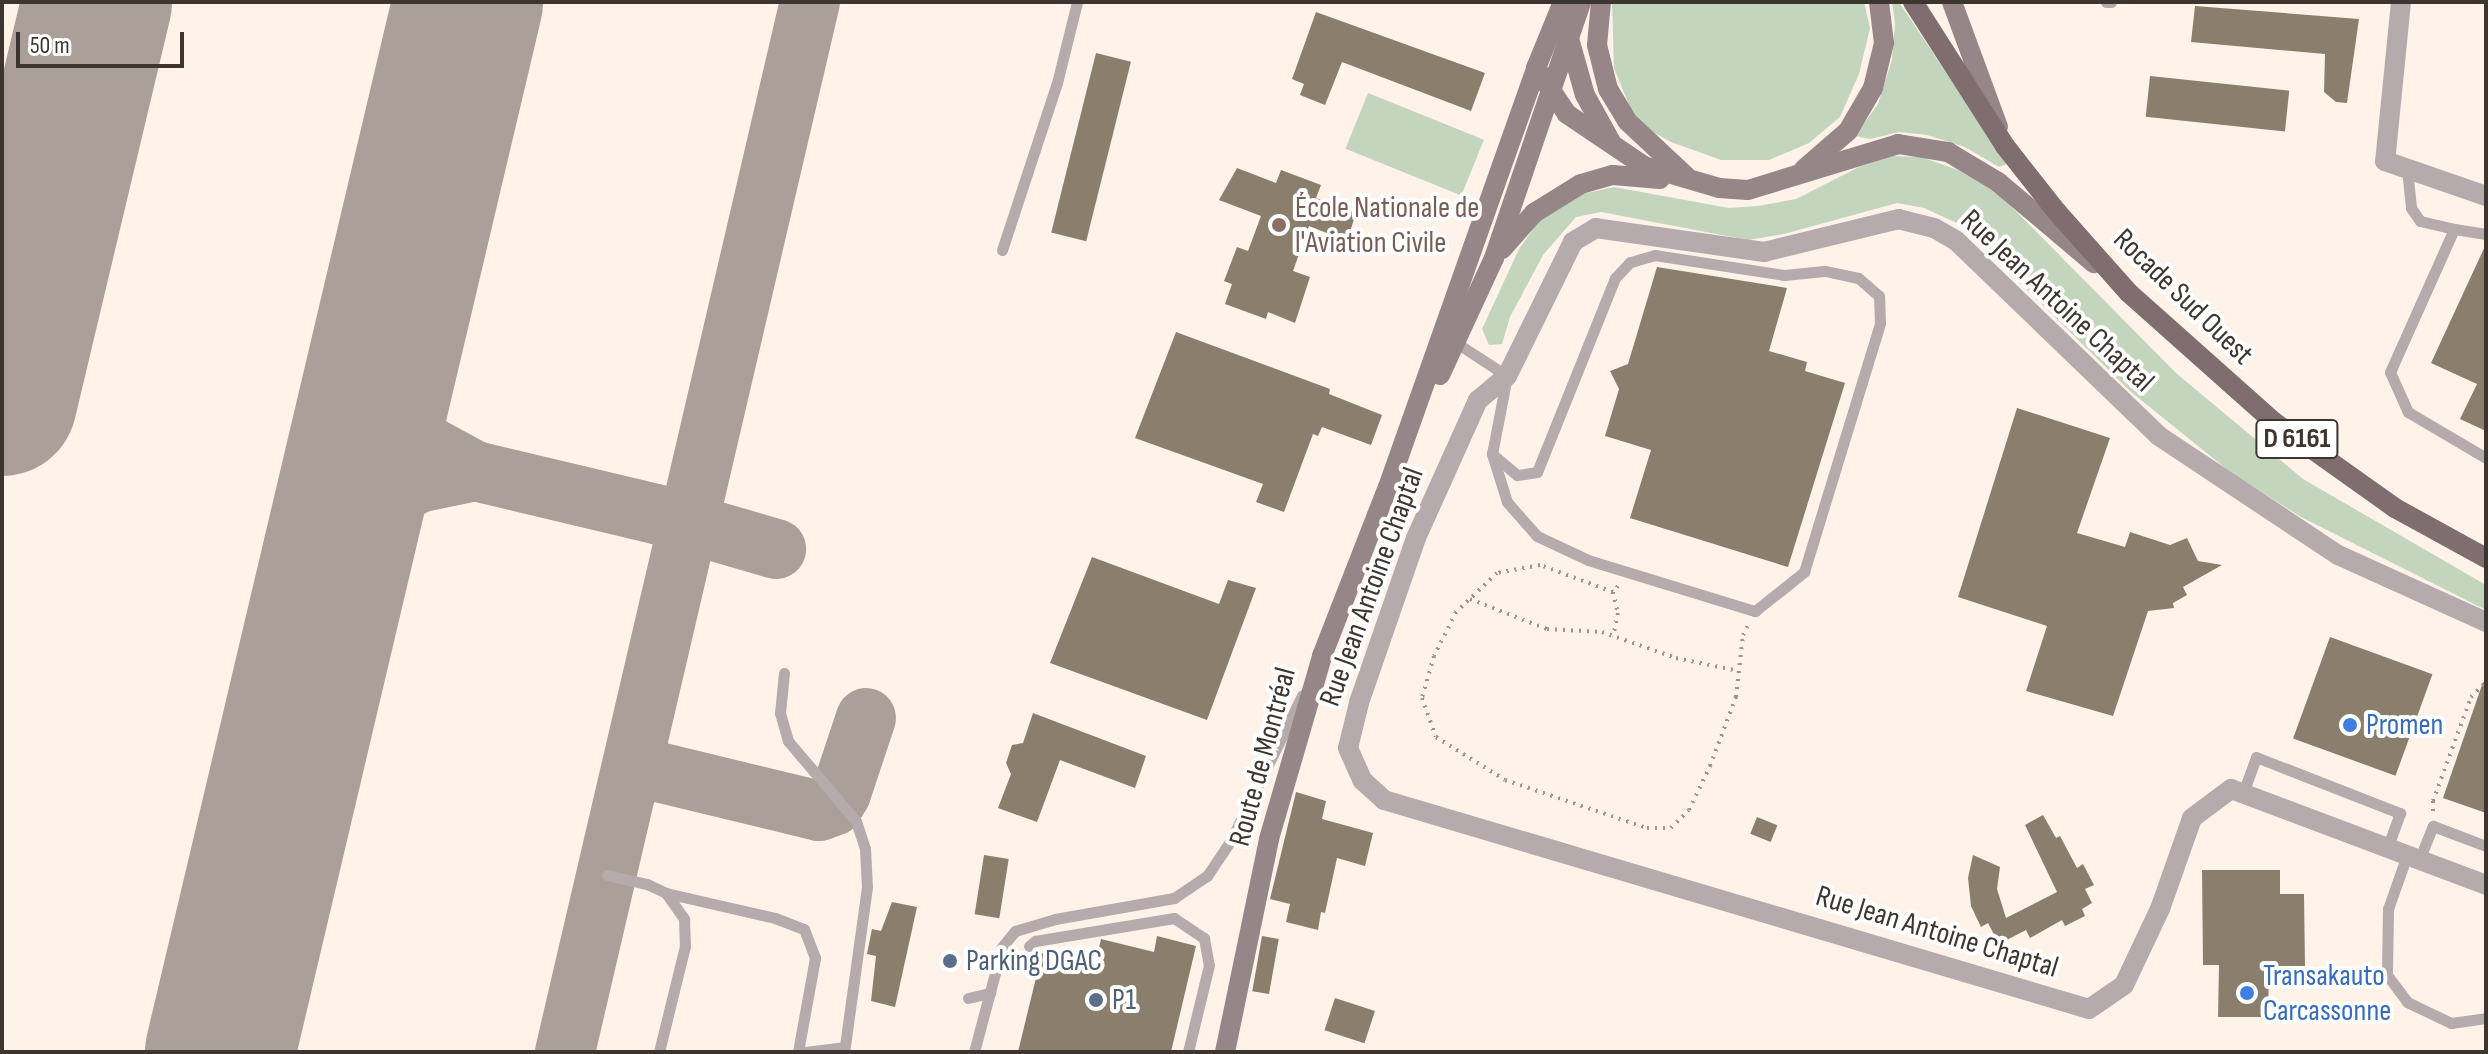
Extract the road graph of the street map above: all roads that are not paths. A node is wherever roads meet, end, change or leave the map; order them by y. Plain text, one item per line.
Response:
1 (1077, 2) edge
2 (1563, 2) edge
3 (1578, 2) edge
4 (1601, 2) edge
5 (1879, 2) edge
6 (1913, 2) edge
7 (1952, 2) edge
8 (2401, 2) edge
9 (1568, 36) junction
10 (1536, 68) junction
11 (1549, 91) junction
12 (1611, 142) junction
13 (2005, 146) junction
14 (2407, 169) junction
15 (1791, 179) junction
16 (1692, 181) junction
17 (2486, 196) edge
18 (2454, 229) junction
19 (2486, 234) edge
20 (1002, 250) dead end
21 (1494, 258) junction
22 (2129, 293) junction
23 (1455, 342) junction
24 (1507, 376) junction
25 (1492, 454) junction
26 (2486, 458) edge
27 (1388, 487) junction
28 (2486, 558) edge
29 (2486, 622) edge
30 (1322, 656) junction
31 (784, 673) dead end
32 (2243, 793) junction
33 (2486, 846) edge
34 (2387, 848) junction
35 (2413, 858) junction
36 (607, 875) dead end
37 (2486, 885) edge
38 (666, 893) junction
39 (1155, 901) junction
40 (1124, 907) junction
41 (1142, 913) junction
42 (1161, 921) junction
43 (1127, 926) junction
44 (1029, 946) dead end
45 (990, 993) junction
46 (968, 998) dead end
47 (2486, 1018) edge
48 (844, 1050) edge
49 (659, 1052) edge
50 (798, 1052) edge
51 (805, 1052) edge
52 (974, 1052) edge
53 (1188, 1052) edge
54 (1225, 1052) edge

1 - 20 lane
2 - 10 main road, Route de Montréal
3 - 9 main road, Route de Montréal
4 - 16 main road
5 - 15 main road
6 - 13 main road, Rocade Sud Ouest / D 6161
7 - 13 main road
8 - 14 street
9 - 11 main road, Route de Montréal
9 - 12 main road
10 - 11 main road
10 - 27 main road, Route de Montréal
11 - 12 main road
11 - 21 main road, Route de Montréal
12 - 16 main road
13 - 22 main road, Rocade Sud Ouest / D 6161
14 - 17 street
14 - 18 lane
15 - 16 main road
15 - 22 main road
16 - 21 main road
18 - 19 lane
18 - 26 lane
21 - 23 main road, Route de Montréal
22 - 28 main road, Rocade Sud Ouest / D 6161
23 - 24 lane
23 - 27 main road, Route de Montréal
24 - 25 lane
24 - 29 street, Rue Jean Antoine Chaptal
24 - 32 street, Rue Jean Antoine Chaptal
25 - 25 lane
27 - 30 main road, Route de Montréal
30 - 39 lane
30 - 54 main road, Route de Montréal
31 - 48 lane
32 - 34 street
32 - 34 lane
33 - 35 lane
34 - 35 street
35 - 37 street
35 - 47 lane
36 - 38 lane
38 - 49 lane
38 - 50 lane
39 - 40 lane
39 - 41 lane
40 - 41 lane
40 - 45 lane
41 - 42 lane
41 - 43 lane
42 - 43 lane
42 - 53 lane
43 - 44 lane
45 - 46 lane
45 - 52 lane
48 - 51 lane

